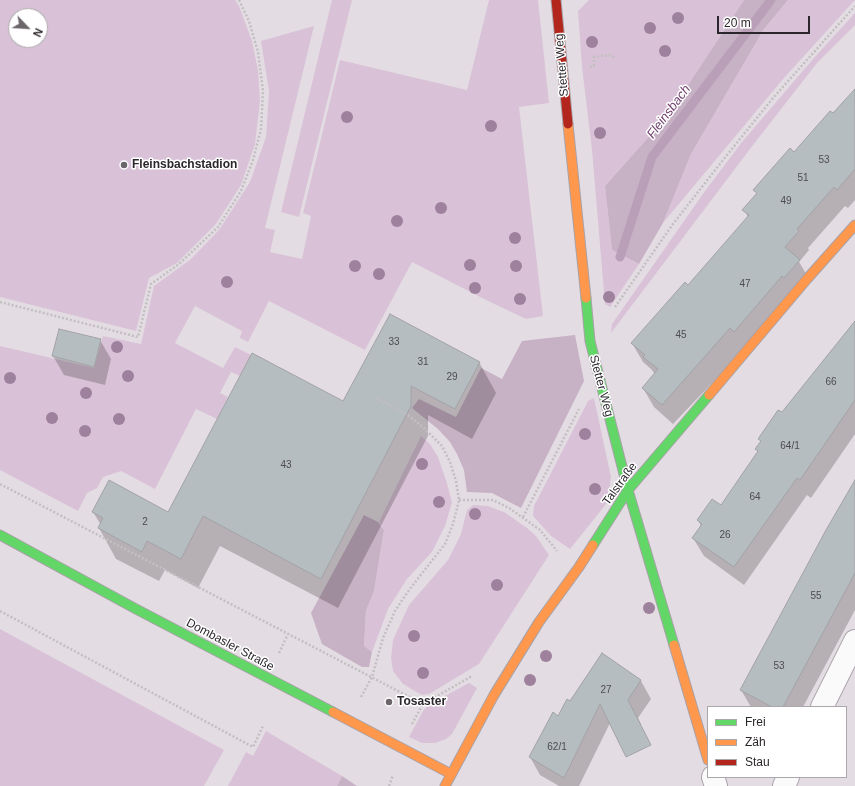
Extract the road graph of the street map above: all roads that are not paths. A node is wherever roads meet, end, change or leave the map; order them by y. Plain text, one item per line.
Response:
1 (556, 0) edge
2 (855, 225) edge
3 (628, 490) junction
4 (0, 535) edge
5 (855, 640) edge
6 (822, 706) edge
7 (707, 757) edge
8 (451, 774) junction
9 (445, 786) edge

1 - 3 street, Stetter Weg
2 - 3 street, Talstraße
3 - 7 street, Stetter Weg
3 - 8 street, Talstraße
4 - 8 street, Dombasler Straße
5 - 6 street
8 - 9 street, Talstraße

